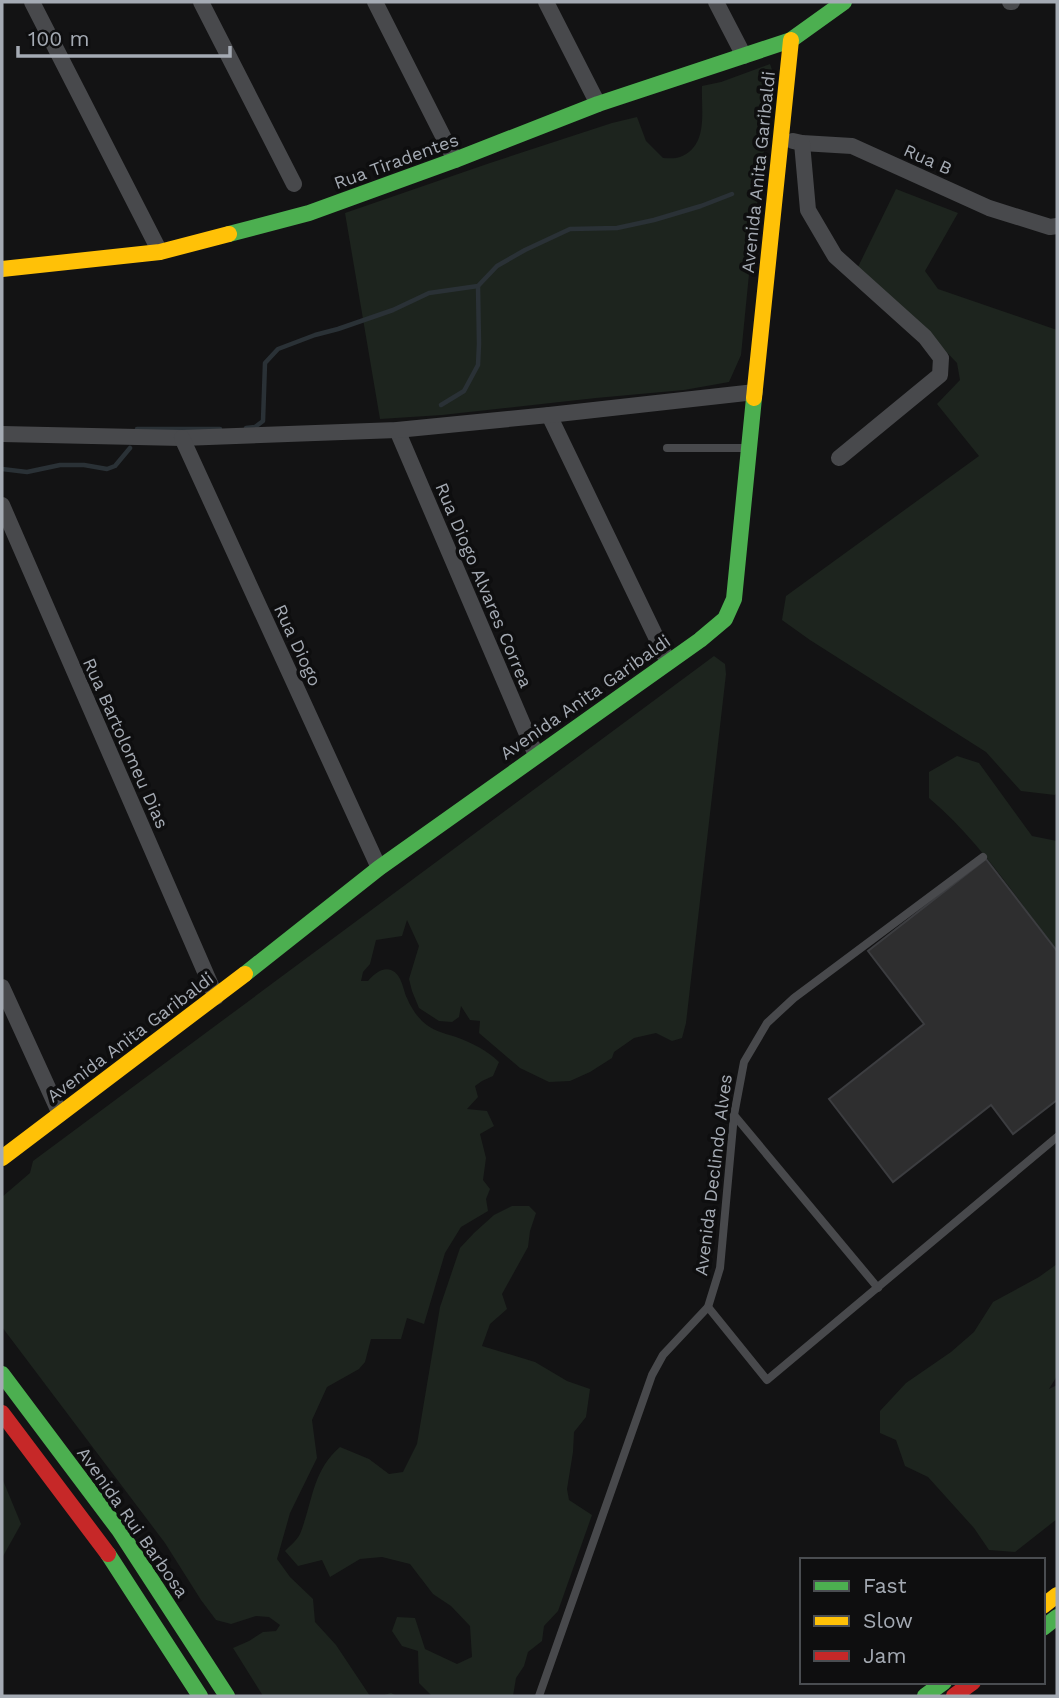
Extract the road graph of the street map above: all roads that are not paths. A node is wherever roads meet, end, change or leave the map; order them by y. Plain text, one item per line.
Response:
1 (32, 2) edge
2 (201, 2) edge
3 (374, 2) edge
4 (546, 2) edge
5 (716, 2) edge
6 (844, 2) edge
7 (790, 40) junction
8 (744, 56) junction
9 (598, 104) junction
10 (781, 137) junction
11 (802, 143) junction
12 (455, 160) junction
13 (294, 184) dead end
14 (1057, 226) edge
15 (160, 252) junction
16 (2, 269) edge
17 (755, 392) junction
18 (549, 415) junction
19 (397, 430) junction
20 (2, 434) edge
21 (182, 438) junction
22 (749, 447) junction
23 (667, 449) dead end
24 (839, 458) dead end
25 (2, 505) edge
26 (668, 662) junction
27 (536, 755) junction
28 (984, 857) dead end
29 (379, 868) junction
30 (2, 987) edge
31 (216, 996) junction
32 (60, 1114) junction
33 (734, 1115) junction
34 (1057, 1137) edge
35 (2, 1158) edge
36 (878, 1288) junction
37 (708, 1307) junction
38 (2, 1374) edge
39 (2, 1413) edge
40 (941, 1684) edge
41 (969, 1684) edge
42 (200, 1696) edge
43 (227, 1696) edge
44 (539, 1696) edge
45 (925, 1696) edge
46 (954, 1696) edge

1 - 15 street
2 - 13 street
3 - 12 street
4 - 9 street
5 - 8 street
6 - 7 street
7 - 8 street, Rua Tiradentes
7 - 10 street, Avenida Anita Garibaldi
8 - 9 street, Rua Tiradentes
9 - 12 street, Rua Tiradentes
10 - 11 street, Rua B
10 - 17 street, Avenida Anita Garibaldi
11 - 14 street, Rua B
11 - 24 street
12 - 15 street, Rua Tiradentes
15 - 16 street, Rua Tiradentes
17 - 18 street
17 - 22 street, Avenida Anita Garibaldi
18 - 19 street
18 - 26 street
19 - 21 street
19 - 27 street, Rua Diogo Alvares Correa
20 - 21 street
21 - 29 street, Rua Diogo
22 - 23 lane
22 - 26 street, Avenida Anita Garibaldi
25 - 31 street, Rua Bartolomeu Dias
26 - 27 street, Avenida Anita Garibaldi
27 - 29 street, Avenida Anita Garibaldi
28 - 33 lane, Avenida Declindo Alves
29 - 31 street, Avenida Anita Garibaldi
30 - 32 street
31 - 32 street, Avenida Anita Garibaldi
32 - 35 street, Avenida Anita Garibaldi
33 - 36 lane
33 - 37 lane, Avenida Declindo Alves
34 - 36 lane
36 - 37 lane
37 - 44 lane, Avenida Declindo Alves
38 - 43 street, Avenida Rui Barbosa
39 - 42 street
40 - 45 street
41 - 46 street

